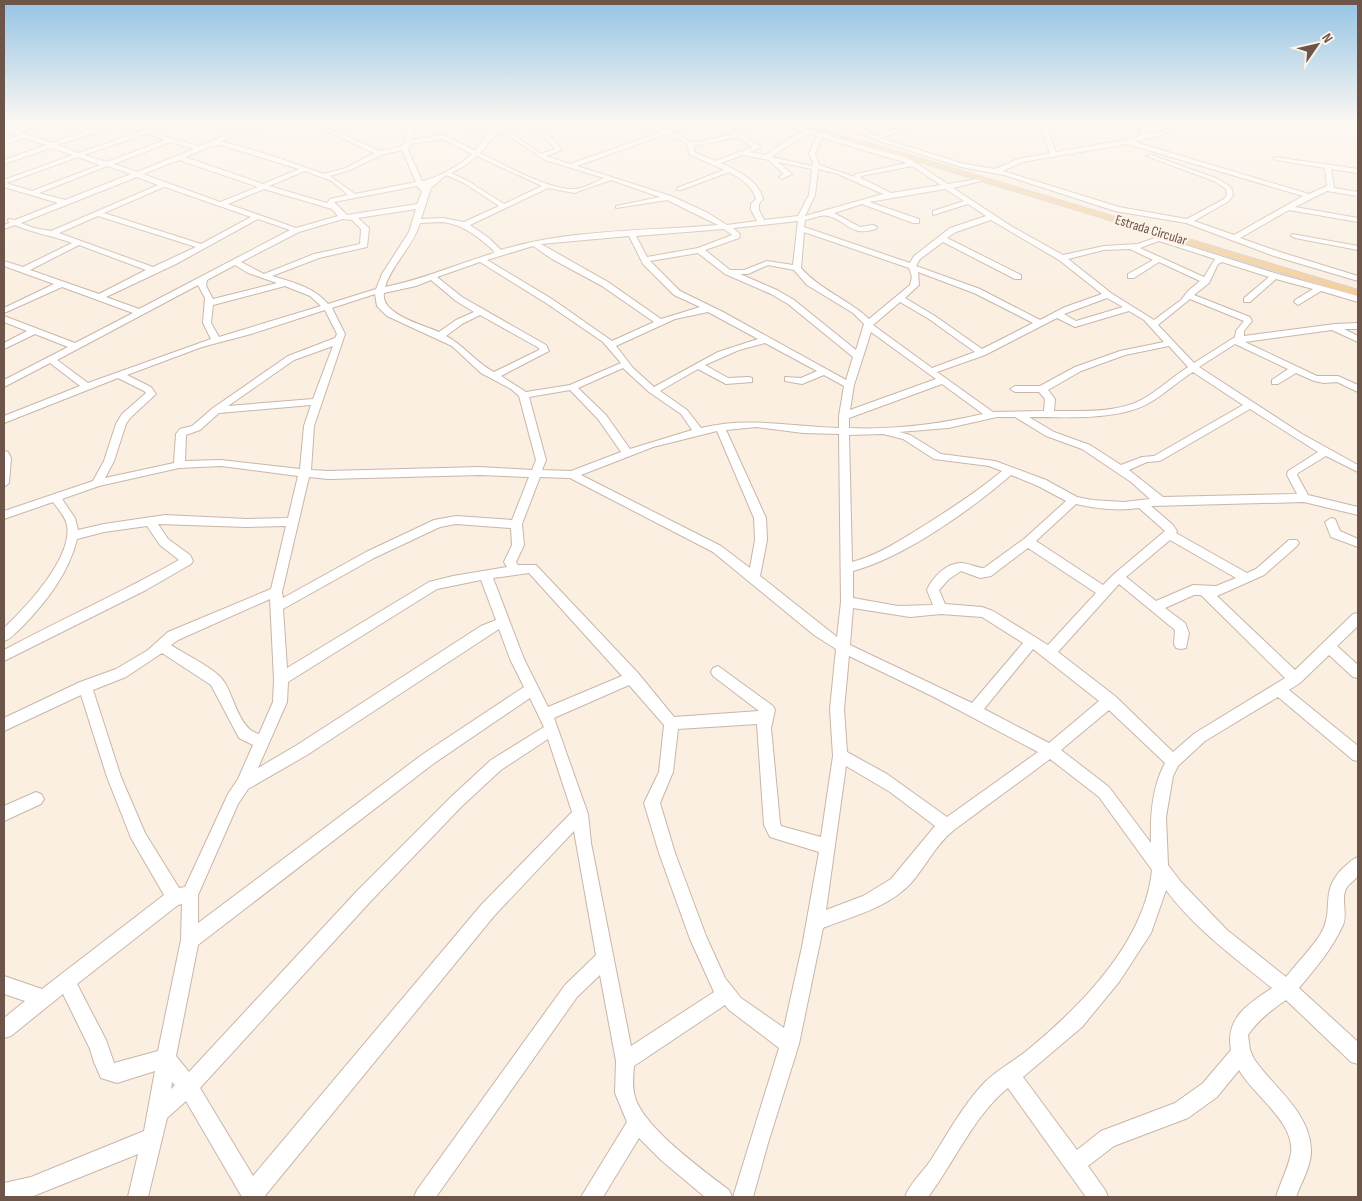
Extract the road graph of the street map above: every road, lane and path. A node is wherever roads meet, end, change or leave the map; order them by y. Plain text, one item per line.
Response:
1 (65, 180) edge
2 (119, 180) edge
3 (150, 180) edge
4 (246, 180) edge
5 (278, 180) edge
6 (334, 180) edge
7 (418, 180) edge
8 (462, 180) edge
9 (535, 180) edge
10 (603, 180) edge
11 (615, 180) edge
12 (703, 180) edge
13 (744, 180) edge
14 (814, 180) edge
15 (857, 180) edge
16 (859, 180) edge
17 (936, 180) edge
18 (972, 180) edge
19 (994, 180) edge
20 (995, 180) edge
21 (1026, 180) edge
22 (1216, 180) edge
23 (1255, 180) edge
24 (1330, 180) edge
25 (433, 181) joint
26 (4, 183) edge
27 (419, 183) junction
28 (863, 183) junction
29 (164, 185) junction
30 (264, 186) junction
31 (548, 186) junction
32 (946, 187) junction
33 (680, 189) dead end
34 (1328, 189) junction
35 (33, 193) junction
36 (424, 193) junction
37 (888, 194) junction
38 (1358, 194) edge
39 (353, 195) junction
40 (1309, 196) junction
41 (665, 198) junction
42 (861, 201) junction
43 (63, 202) junction
44 (968, 202) junction
45 (225, 204) junction
46 (421, 206) junction
47 (502, 206) junction
48 (334, 207) junction
49 (618, 207) dead end
50 (1290, 208) junction
51 (1116, 212) junction
52 (96, 213) junction
53 (936, 213) dead end
54 (828, 214) junction
55 (257, 217) junction
56 (346, 217) junction
57 (991, 217) junction
58 (4, 218) edge
59 (1358, 220) edge
60 (417, 221) junction
61 (916, 221) dead end
62 (1188, 221) junction
63 (15, 222) junction
64 (761, 222) junction
65 (801, 224) junction
66 (464, 225) junction
67 (4, 227) edge
68 (726, 227) junction
69 (873, 227) dead end
70 (296, 230) junction
71 (52, 233) junction
72 (632, 235) junction
73 (1169, 235) junction
74 (1295, 236) dead end
75 (1236, 237) junction
76 (943, 239) junction
77 (1159, 239) junction
78 (78, 243) junction
79 (534, 243) junction
80 (201, 246) junction
81 (1132, 248) junction
82 (1358, 248) edge
83 (700, 250) junction
84 (500, 251) junction
85 (1277, 254) junction
86 (1062, 258) junction
87 (1222, 258) junction
88 (481, 259) junction
89 (645, 260) junction
90 (1158, 260) junction
91 (236, 262) junction
92 (4, 263) edge
93 (912, 266) junction
94 (797, 268) junction
95 (23, 269) junction
96 (153, 270) junction
97 (928, 272) junction
98 (741, 275) junction
99 (264, 276) junction
100 (431, 276) junction
101 (916, 276) junction
102 (1131, 276) dead end
103 (1275, 276) junction
104 (1018, 277) dead end
105 (1358, 279) edge
106 (1206, 281) junction
107 (203, 282) junction
108 (286, 283) junction
109 (61, 284) junction
110 (1320, 288) junction
111 (1358, 288) edge
112 (380, 290) junction
113 (1358, 293) edge
114 (1108, 295) junction
115 (1189, 296) junction
116 (98, 298) junction
117 (900, 299) junction
118 (1358, 299) edge
119 (1247, 300) dead end
120 (1298, 302) dead end
121 (209, 303) junction
122 (327, 306) junction
123 (698, 307) junction
124 (1129, 308) junction
125 (4, 310) edge
126 (139, 312) junction
127 (480, 312) junction
128 (1057, 314) junction
129 (4, 320) edge
130 (660, 323) junction
131 (1039, 323) junction
132 (1156, 323) junction
133 (869, 324) junction
134 (1245, 324) junction
135 (1358, 326) edge
136 (1332, 327) junction
137 (33, 331) junction
138 (440, 336) junction
139 (1269, 336) junction
140 (759, 339) junction
141 (1358, 339) edge
142 (216, 340) junction
143 (339, 340) junction
144 (1237, 340) junction
145 (1171, 343) junction
146 (611, 345) junction
147 (4, 346) edge
148 (75, 346) junction
149 (982, 353) junction
150 (859, 357) junction
151 (50, 359) junction
152 (626, 364) junction
153 (698, 365) junction
154 (1295, 369) junction
155 (1190, 370) junction
156 (824, 371) junction
157 (931, 371) junction
158 (119, 375) junction
159 (494, 376) junction
160 (788, 379) dead end
161 (750, 380) dead end
162 (943, 380) junction
163 (6, 381) edge
164 (1275, 382) dead end
165 (87, 386) junction
166 (849, 386) junction
167 (572, 387) junction
168 (1015, 389) dead end
169 (1042, 389) junction
170 (1358, 389) edge
171 (654, 391) junction
172 (524, 395) junction
173 (316, 402) junction
174 (1250, 405) junction
175 (216, 410) junction
176 (1017, 414) junction
177 (991, 415) junction
178 (1049, 415) junction
179 (844, 416) junction
180 (4, 420) edge
181 (720, 427) junction
182 (698, 431) junction
183 (906, 432) junction
184 (845, 436) junction
185 (1327, 451) junction
186 (4, 454) edge
187 (628, 454) junction
188 (542, 460) junction
189 (179, 465) junction
190 (1121, 469) junction
191 (1358, 469) edge
192 (1010, 470) junction
193 (537, 473) junction
194 (304, 474) junction
195 (554, 474) junction
196 (572, 475) junction
197 (4, 476) edge
198 (97, 483) junction
199 (69, 492) junction
200 (1304, 498) junction
201 (1074, 500) junction
202 (58, 501) junction
203 (1160, 501) junction
204 (1140, 503) junction
205 (30, 507) junction
206 (1358, 511) edge
207 (4, 515) edge
208 (150, 520) junction
209 (292, 522) junction
210 (1331, 522) dead end
211 (516, 524) junction
212 (1169, 534) junction
213 (72, 536) junction
214 (1028, 542) junction
215 (1293, 543) dead end
216 (1358, 543) edge
217 (847, 568) junction
218 (515, 570) junction
219 (486, 576) junction
220 (754, 577) junction
221 (1118, 577) junction
222 (1247, 579) junction
223 (1205, 591) junction
224 (276, 592) junction
225 (1104, 592) junction
226 (847, 602) junction
227 (1156, 606) junction
228 (276, 607) junction
229 (941, 609) junction
230 (503, 622) junction
231 (1355, 627) edge
232 (4, 636) edge
233 (1031, 642) junction
234 (1181, 644) dead end
235 (163, 647) junction
236 (1329, 647) junction
237 (844, 648) junction
238 (1049, 653) junction
239 (4, 656) edge
240 (718, 672) dead end
241 (1358, 673) edge
242 (633, 677) junction
243 (281, 679) junction
244 (1295, 679) junction
245 (86, 686) junction
246 (532, 689) junction
247 (1278, 689) junction
248 (1110, 700) junction
249 (973, 712) junction
250 (765, 717) junction
251 (548, 722) junction
252 (671, 723) junction
253 (4, 724) edge
254 (264, 741) junction
255 (1050, 751) junction
256 (1358, 755) edge
257 (840, 756) junction
258 (1173, 761) junction
259 (243, 784) junction
260 (36, 799) dead end
261 (4, 814) edge
262 (580, 814) junction
263 (946, 825) junction
264 (828, 846) junction
265 (1358, 865) edge
266 (1160, 866) junction
267 (183, 896) junction
268 (816, 922) junction
269 (190, 940) junction
270 (606, 957) junction
271 (66, 981) junction
272 (4, 985) edge
273 (1287, 989) junction
274 (726, 994) junction
275 (43, 998) junction
276 (4, 1029) edge
277 (790, 1044) junction
278 (1358, 1054) edge
279 (166, 1058) junction
280 (1235, 1060) junction
281 (625, 1061) junction
282 (1011, 1076) junction
283 (188, 1087) junction
284 (158, 1112) junction
285 (638, 1122) junction
286 (152, 1138) junction
287 (1074, 1165) junction
288 (4, 1192) edge
289 (253, 1196) edge
290 (138, 1197) edge
291 (424, 1197) edge
292 (591, 1197) edge
293 (722, 1197) edge
294 (743, 1197) edge
295 (915, 1197) edge
296 (1098, 1197) edge
297 (1286, 1197) edge

1 - 35 street
2 - 43 street
3 - 29 street
4 - 30 street
5 - 30 street
6 - 39 street
7 - 27 street
8 - 47 street
9 - 31 street
10 - 31 street
11 - 41 street
12 - 33 street
13 - 64 street
14 - 65 street
15 - 28 street
16 - 28 street
17 - 32 street
18 - 32 street
19 - 73 main road, Estrada Circular
20 - 51 main road, Estrada Circular
21 - 51 street
22 - 62 street
23 - 40 street
24 - 34 street
25 - 27 street
25 - 36 street
26 - 35 street
27 - 36 street
27 - 39 street
28 - 37 street
29 - 45 street
29 - 52 street
30 - 45 street
30 - 48 street
31 - 47 street
32 - 37 street
32 - 44 street
34 - 38 street
34 - 40 street
35 - 43 street
36 - 46 street
37 - 42 street
39 - 48 street
40 - 50 street
41 - 49 street
41 - 68 street
42 - 54 street
42 - 61 street
43 - 63 street
44 - 53 street
44 - 57 street
45 - 55 street
46 - 56 street
46 - 60 street
47 - 66 street
48 - 56 street
50 - 59 street
50 - 75 street
51 - 62 street
51 - 85 street
51 - 111 main road, Estrada Circular
52 - 71 street
52 - 80 street
54 - 65 street
54 - 69 street
55 - 70 street
55 - 80 street
56 - 70 street
56 - 99 street
57 - 76 street
57 - 86 street
58 - 63 street
60 - 66 street
60 - 112 street
62 - 75 street
63 - 67 street
63 - 71 street
64 - 65 street
64 - 68 street
65 - 93 street
65 - 94 street
66 - 84 street
68 - 72 street
68 - 83 street
70 - 91 street
71 - 78 street
72 - 79 street
72 - 89 street
73 - 77 street
73 - 113 main road, Estrada Circular
74 - 82 street
75 - 85 street
76 - 93 street
76 - 104 street
77 - 81 street
77 - 87 street
78 - 95 street
78 - 96 street
79 - 84 street
79 - 130 street
80 - 96 street
81 - 86 street
81 - 90 street
83 - 89 street
83 - 98 street
84 - 88 street
85 - 105 street
86 - 114 street
87 - 103 street
87 - 106 street
88 - 100 street
88 - 146 street
89 - 123 street
90 - 102 street
90 - 106 street
91 - 99 street
91 - 107 street
92 - 95 street
93 - 97 street
93 - 101 street
94 - 98 street
94 - 133 street
95 - 109 street
96 - 116 street
97 - 101 street
97 - 131 street
98 - 150 street
99 - 108 street
100 - 112 street
100 - 127 street
101 - 117 street
103 - 110 street
103 - 119 street
106 - 115 street
107 - 121 street
107 - 126 street
108 - 121 street
108 - 122 street
109 - 116 street
109 - 125 street
110 - 118 street
110 - 120 street
112 - 122 street
112 - 138 street
114 - 124 street
114 - 128 street
115 - 132 street
115 - 134 street
116 - 126 street
117 - 133 street
117 - 149 street
121 - 142 street
122 - 142 street
122 - 143 street
123 - 130 street
123 - 140 street
124 - 128 street
124 - 132 street
126 - 148 street
127 - 138 street
127 - 159 street
128 - 131 street
129 - 137 street
130 - 146 street
131 - 149 street
132 - 145 street
133 - 150 street
133 - 157 street
134 - 139 street
134 - 144 street
135 - 136 street
136 - 139 street
136 - 141 street
137 - 147 street
137 - 148 street
138 - 159 street
139 - 144 street
140 - 153 street
140 - 156 street
142 - 158 street
143 - 173 street
143 - 175 street
144 - 154 street
144 - 155 street
145 - 155 street
145 - 169 street
146 - 152 street
148 - 151 street
149 - 157 street
150 - 166 street
151 - 163 street
151 - 165 street
152 - 167 street
152 - 171 street
153 - 161 street
153 - 171 street
154 - 164 street
154 - 170 street
155 - 174 street
155 - 178 street
156 - 160 street
156 - 166 street
157 - 162 street
158 - 165 street
158 - 198 street
159 - 172 street
162 - 177 street
162 - 179 street
165 - 180 street
166 - 179 street
167 - 172 street
167 - 187 street
168 - 169 street
169 - 178 street
171 - 182 street
172 - 188 street
173 - 175 street
173 - 194 street
174 - 185 street
174 - 190 street
175 - 189 street
176 - 177 street
176 - 178 street
176 - 190 street
177 - 183 street
179 - 184 street
181 - 182 street
181 - 184 street
181 - 220 street
182 - 187 street
183 - 184 street
183 - 192 street
184 - 217 street
185 - 191 street
185 - 200 street
186 - 197 street
187 - 196 street
188 - 193 street
188 - 195 street
189 - 194 street
189 - 198 street
190 - 203 street
192 - 201 street
192 - 217 street
193 - 194 street
193 - 195 street
193 - 211 street
194 - 209 street
195 - 196 street
196 - 220 street
198 - 199 street
199 - 202 street
199 - 205 street
200 - 203 street
200 - 206 street
201 - 204 street
201 - 214 street
202 - 205 street
202 - 213 street
203 - 204 street
204 - 212 street
205 - 207 street
208 - 209 street
208 - 213 street
208 - 239 street
209 - 224 street
210 - 216 street
211 - 218 street
211 - 228 street
212 - 221 street
212 - 222 street
213 - 232 street
214 - 225 street
214 - 229 street
215 - 222 street
217 - 226 street
218 - 219 street
218 - 242 street
219 - 230 street
219 - 243 street
220 - 237 street
221 - 225 street
221 - 227 street
222 - 223 street
223 - 227 street
223 - 244 street
224 - 228 street
224 - 235 street
225 - 238 street
226 - 229 street
226 - 237 street
227 - 234 street
228 - 243 street
229 - 233 street
230 - 246 street
230 - 259 street
231 - 236 street
233 - 238 street
233 - 249 street
235 - 245 street
235 - 254 street
236 - 241 street
236 - 244 street
237 - 249 street
237 - 257 street
238 - 248 street
240 - 250 street
242 - 251 street
242 - 252 street
243 - 254 street
244 - 247 street
245 - 253 street
245 - 267 street
246 - 251 street
246 - 269 street
247 - 256 street
247 - 258 street
248 - 255 street
248 - 258 street
249 - 255 street
250 - 252 street
250 - 264 street
251 - 262 street
251 - 283 street
252 - 274 street
254 - 259 street
255 - 263 street
255 - 266 street
257 - 263 street
257 - 264 street
258 - 266 street
259 - 267 street
260 - 261 street
262 - 270 street
262 - 289 street
263 - 268 street
264 - 268 street
265 - 273 street
266 - 273 street
266 - 282 street
267 - 269 street
267 - 271 street
268 - 277 street
269 - 279 street
270 - 281 street
270 - 291 street
271 - 275 street
271 - 279 street
272 - 275 street
273 - 278 street
273 - 280 street
274 - 277 street
274 - 281 street
275 - 276 street
277 - 294 street
279 - 283 street
279 - 284 street
280 - 287 street
280 - 297 street
281 - 285 street
282 - 287 street
282 - 295 street
283 - 284 street
283 - 289 street
284 - 286 street
285 - 292 street
285 - 293 street
286 - 288 street
286 - 290 street
287 - 296 street

